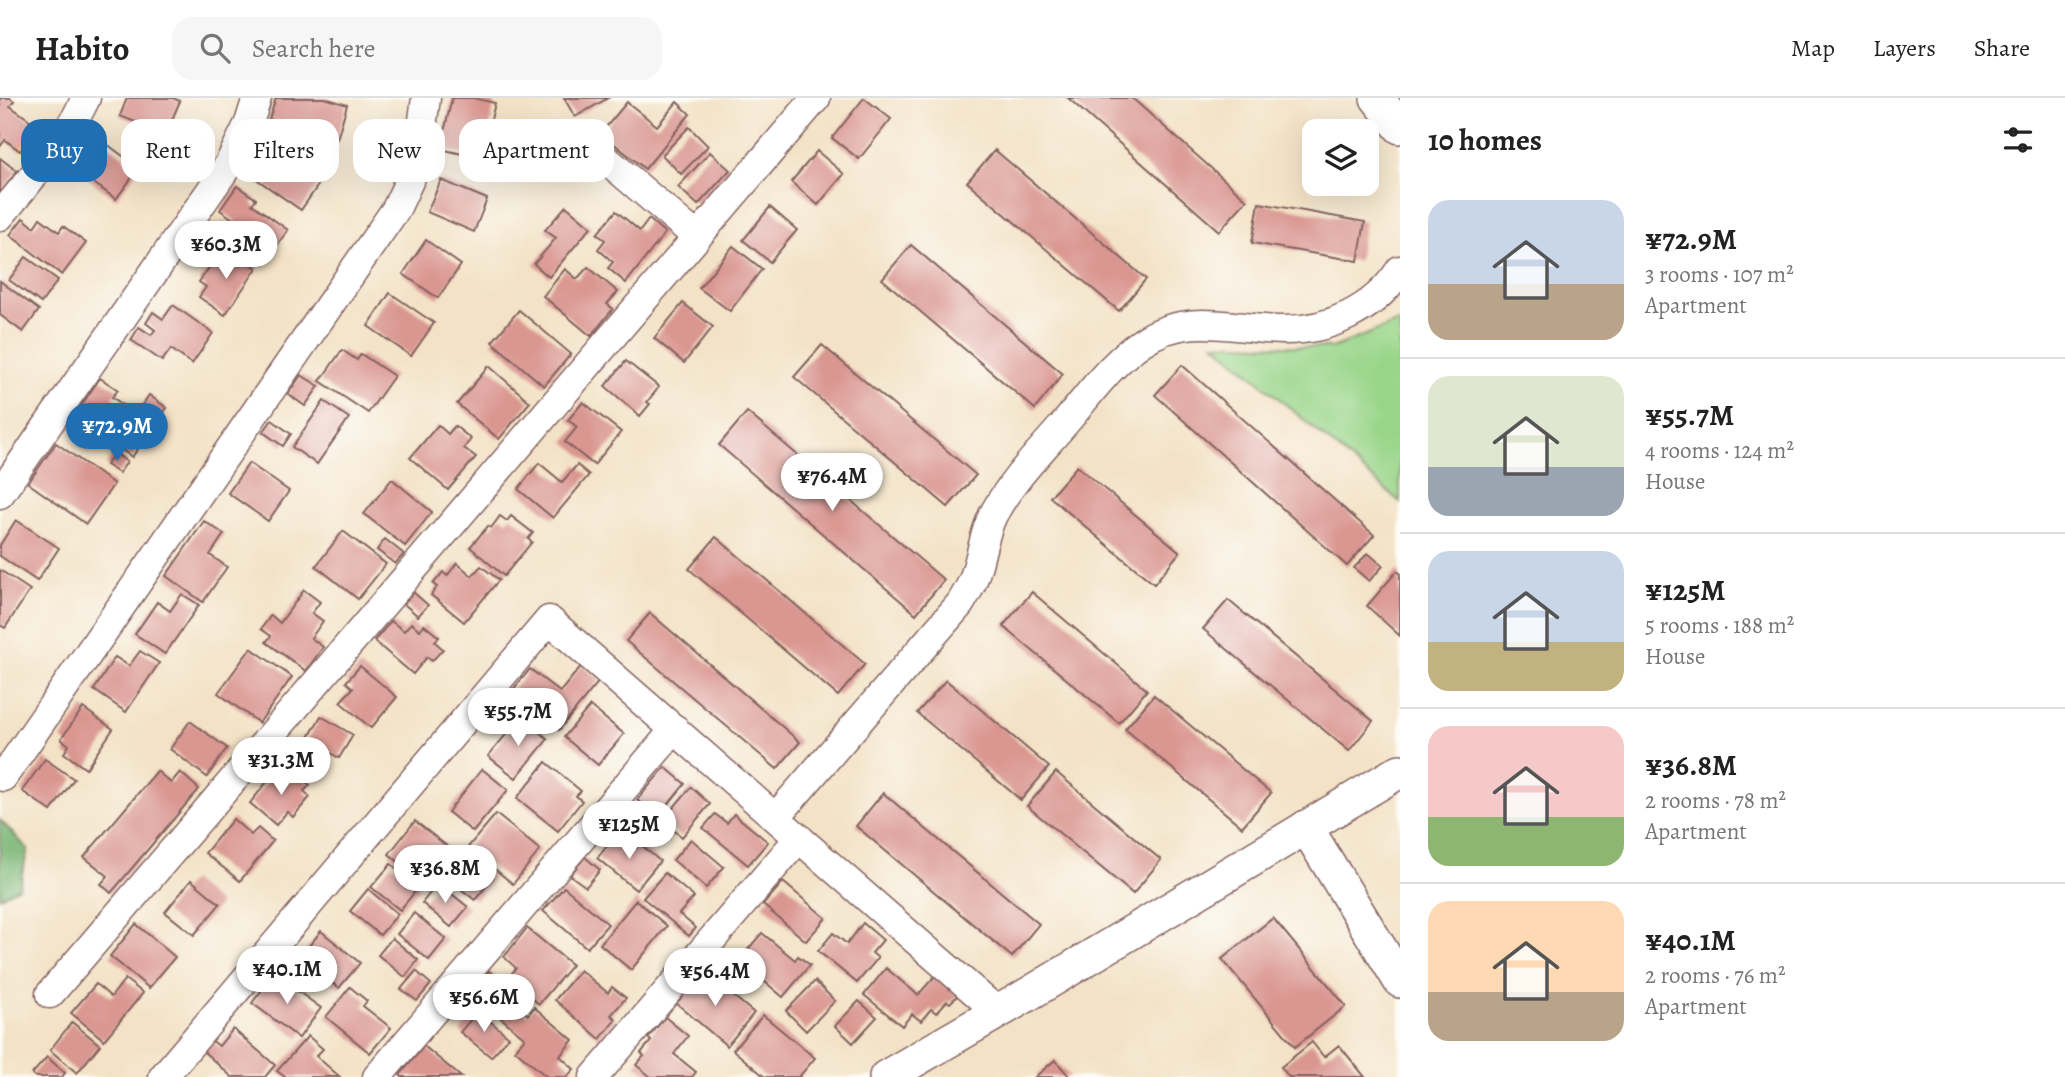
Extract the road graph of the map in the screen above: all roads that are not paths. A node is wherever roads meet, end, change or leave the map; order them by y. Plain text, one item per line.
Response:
1 (86, 98) edge
2 (257, 98) edge
3 (426, 98) edge
4 (816, 98) edge
5 (1377, 98) edge
6 (1400, 127) edge
7 (614, 166) edge
8 (0, 216) edge
9 (697, 237) junction
10 (1400, 270) edge
11 (0, 494) edge
12 (675, 729) junction
13 (1400, 771) edge
14 (3, 777) dead end
15 (776, 817) junction
16 (1306, 827) junction
17 (799, 838) junction
18 (1400, 981) edge
19 (50, 995) dead end
20 (998, 1012) junction
21 (163, 1077) edge
22 (377, 1077) edge
23 (594, 1077) edge
24 (886, 1077) edge

1 - 8 street
2 - 11 street
3 - 14 street
4 - 9 street
5 - 6 street
7 - 9 street
9 - 19 street
10 - 15 street
12 - 15 street
12 - 21 street
12 - 22 street
13 - 16 street
15 - 17 street
16 - 18 street
16 - 20 street
17 - 20 street
17 - 23 street
20 - 24 street

